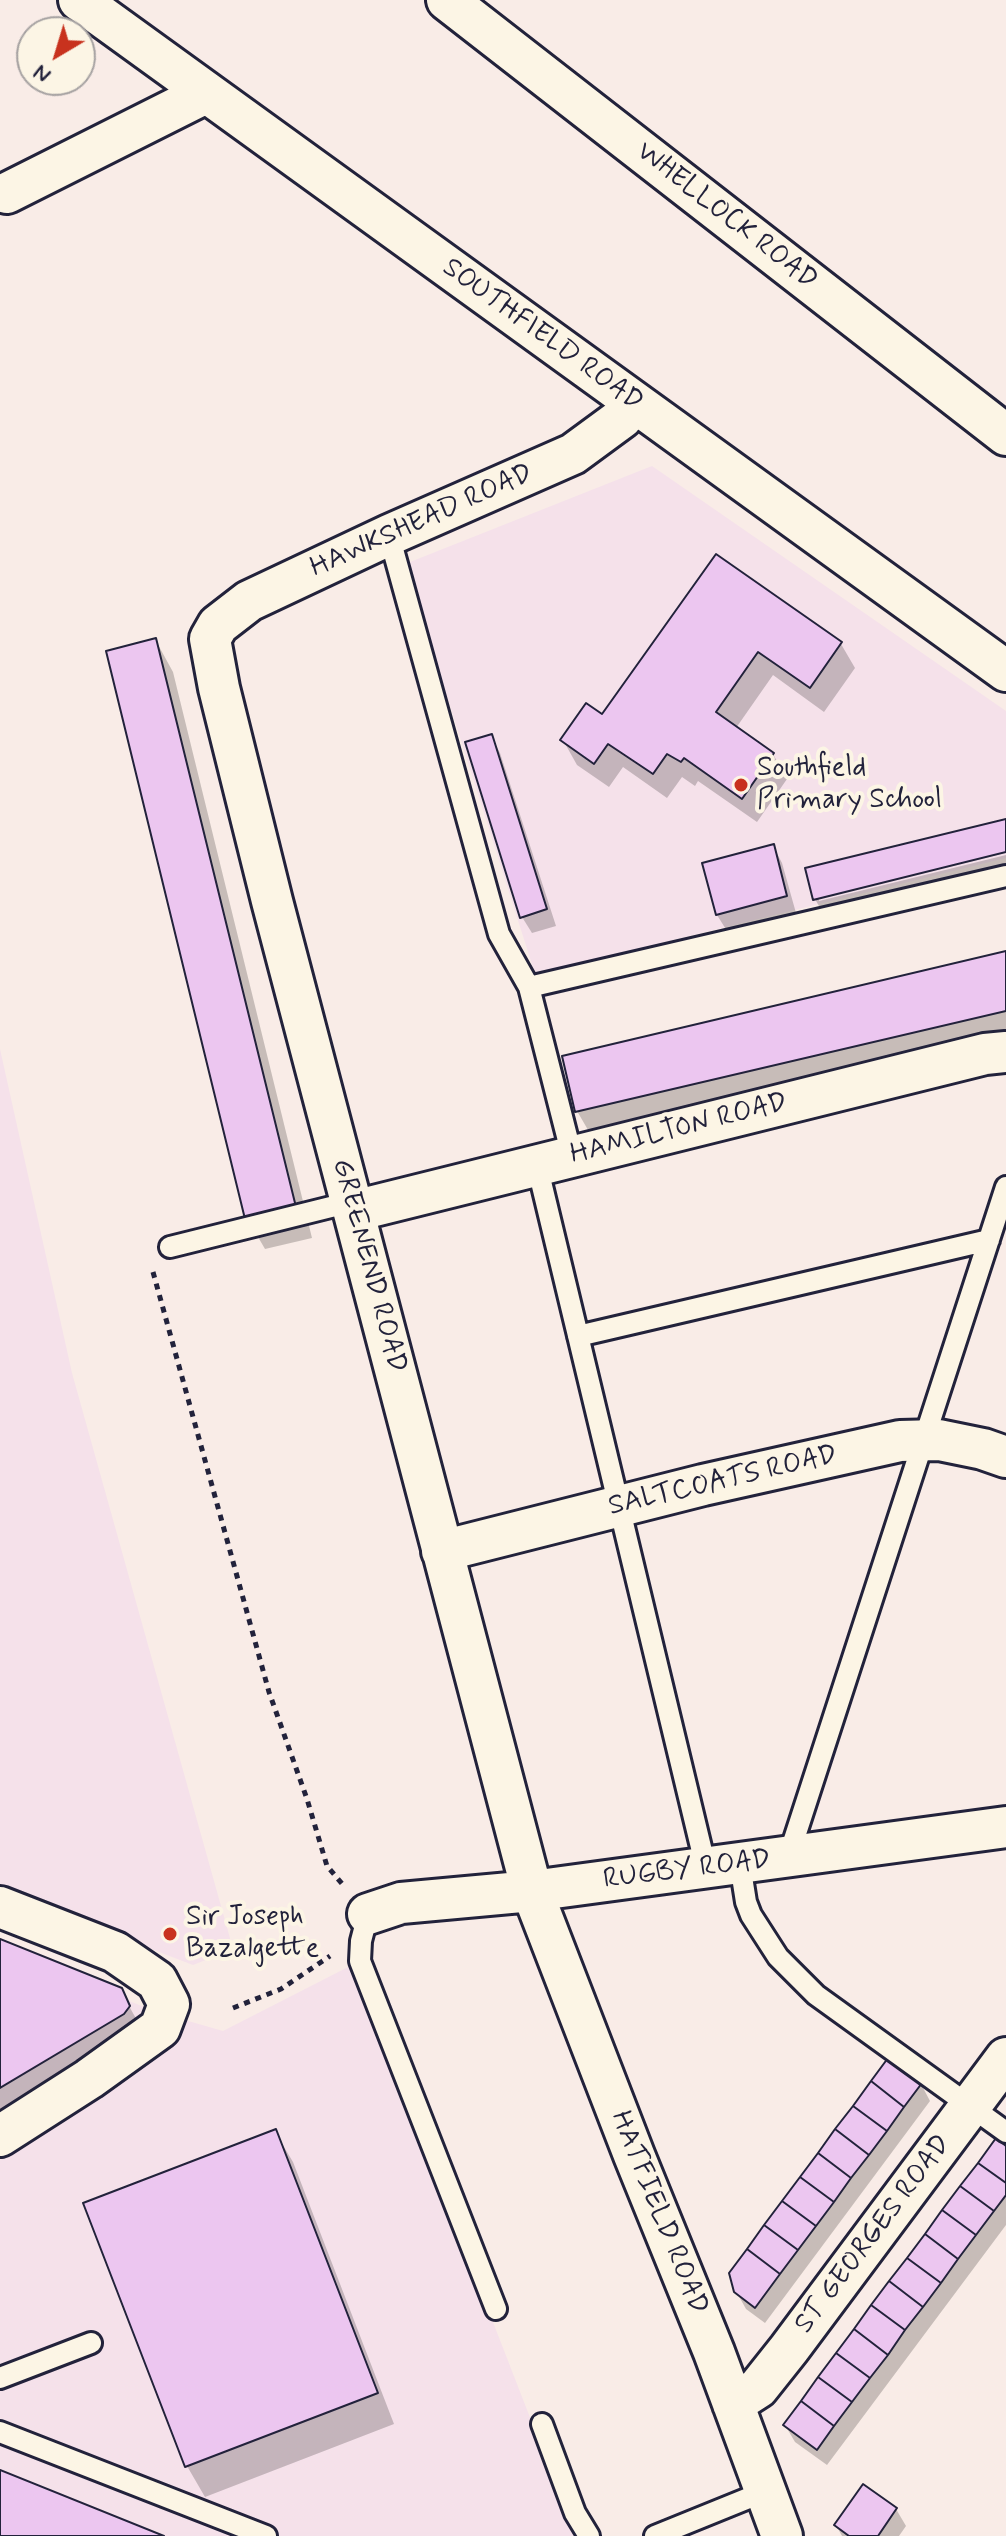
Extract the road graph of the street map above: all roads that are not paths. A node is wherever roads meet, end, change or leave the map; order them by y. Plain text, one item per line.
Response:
1 (79, 0) edge
2 (447, 0) edge
3 (206, 93) junction
4 (7, 193) dead end
5 (633, 402) junction
6 (1006, 435) edge
7 (389, 535) junction
8 (210, 639) joint
9 (1006, 671) edge
10 (1006, 876) edge
11 (529, 987) junction
12 (1006, 1052) edge
13 (554, 1160) junction
14 (1006, 1187) edge
15 (352, 1207) junction
16 (989, 1240) junction
17 (170, 1247) road end
18 (578, 1336) junction
19 (923, 1440) junction
20 (1006, 1457) edge
21 (619, 1507) junction
22 (442, 1551) junction
23 (1006, 1827) edge
24 (788, 1858) junction
25 (723, 1866) junction
26 (532, 1891) junction
27 (0, 1907) edge
28 (368, 1914) joint
29 (1006, 2058) edge
30 (971, 2106) junction
31 (1006, 2132) edge
32 (0, 2136) edge
33 (496, 2309) dead end
34 (91, 2343) dead end
35 (0, 2378) edge
36 (733, 2404) junction
37 (542, 2424) dead end
38 (0, 2432) edge
39 (766, 2491) junction
40 (266, 2536) edge
41 (589, 2536) edge
42 (655, 2536) edge
43 (782, 2536) edge

1 - 3 street, SOUTHFIELD ROAD
2 - 6 street, WHELLOCK ROAD
3 - 4 street
3 - 5 street, SOUTHFIELD ROAD
5 - 7 street, HAWKSHEAD ROAD
5 - 9 street, SOUTHFIELD ROAD
7 - 8 street, HAWKSHEAD ROAD
7 - 11 lane
8 - 15 street, GREENEND ROAD
10 - 11 lane
11 - 13 lane
12 - 13 street, HAMILTON ROAD
13 - 15 street, HAMILTON ROAD
13 - 18 lane
14 - 16 lane
15 - 17 lane
15 - 22 street, GREENEND ROAD
16 - 18 lane
16 - 19 lane
18 - 21 lane
19 - 20 street, SALTCOATS ROAD
19 - 21 street, SALTCOATS ROAD
19 - 24 lane
21 - 22 street, SALTCOATS ROAD
21 - 25 lane
22 - 26 street, GREENEND ROAD
23 - 24 street, RUGBY ROAD
24 - 25 street, RUGBY ROAD
25 - 26 street, RUGBY ROAD
25 - 30 lane
26 - 28 street, RUGBY ROAD
26 - 36 street, HATFIELD ROAD
27 - 32 street
28 - 33 lane
29 - 30 street, ST GEORGES ROAD
30 - 31 lane
30 - 36 street, ST GEORGES ROAD
34 - 35 lane
36 - 39 street, HATFIELD ROAD
37 - 41 lane
38 - 40 lane
39 - 42 lane
39 - 43 street, HATFIELD ROAD

